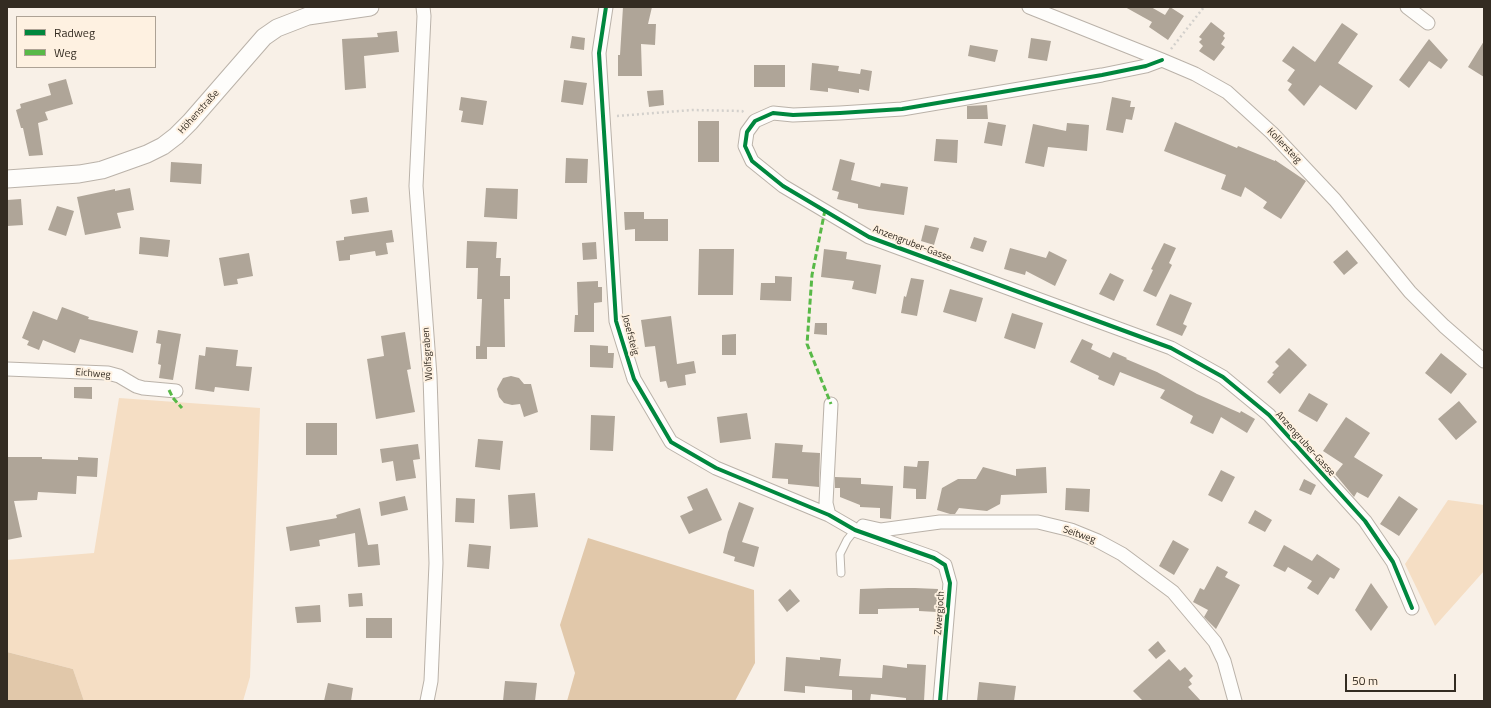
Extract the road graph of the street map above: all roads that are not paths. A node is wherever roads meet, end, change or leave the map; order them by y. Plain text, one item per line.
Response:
1 (370, 7) edge
2 (423, 7) edge
3 (606, 7) edge
4 (1030, 7) edge
5 (1407, 7) edge
6 (1428, 23) dead end
7 (1162, 60) junction
8 (7, 179) edge
9 (1484, 361) edge
10 (7, 369) edge
11 (176, 391) dead end
12 (830, 404) dead end
13 (829, 515) junction
14 (849, 526) junction
15 (840, 573) dead end
16 (1412, 608) dead end
17 (427, 701) edge
18 (940, 701) edge
19 (1235, 701) edge

1 - 8 street, Höhenstraße
2 - 17 street, Wolfsgraben
3 - 13 street, Josefsteig
4 - 7 street, Kollersteig
5 - 6 street
7 - 9 street, Kollersteig
7 - 16 street, Anzengruber-Gasse
10 - 11 street, Eichweg
12 - 13 street
13 - 14 street, Josefsteig
14 - 15 lane
14 - 18 street, Zwergjoch
14 - 19 street, Seitweg

